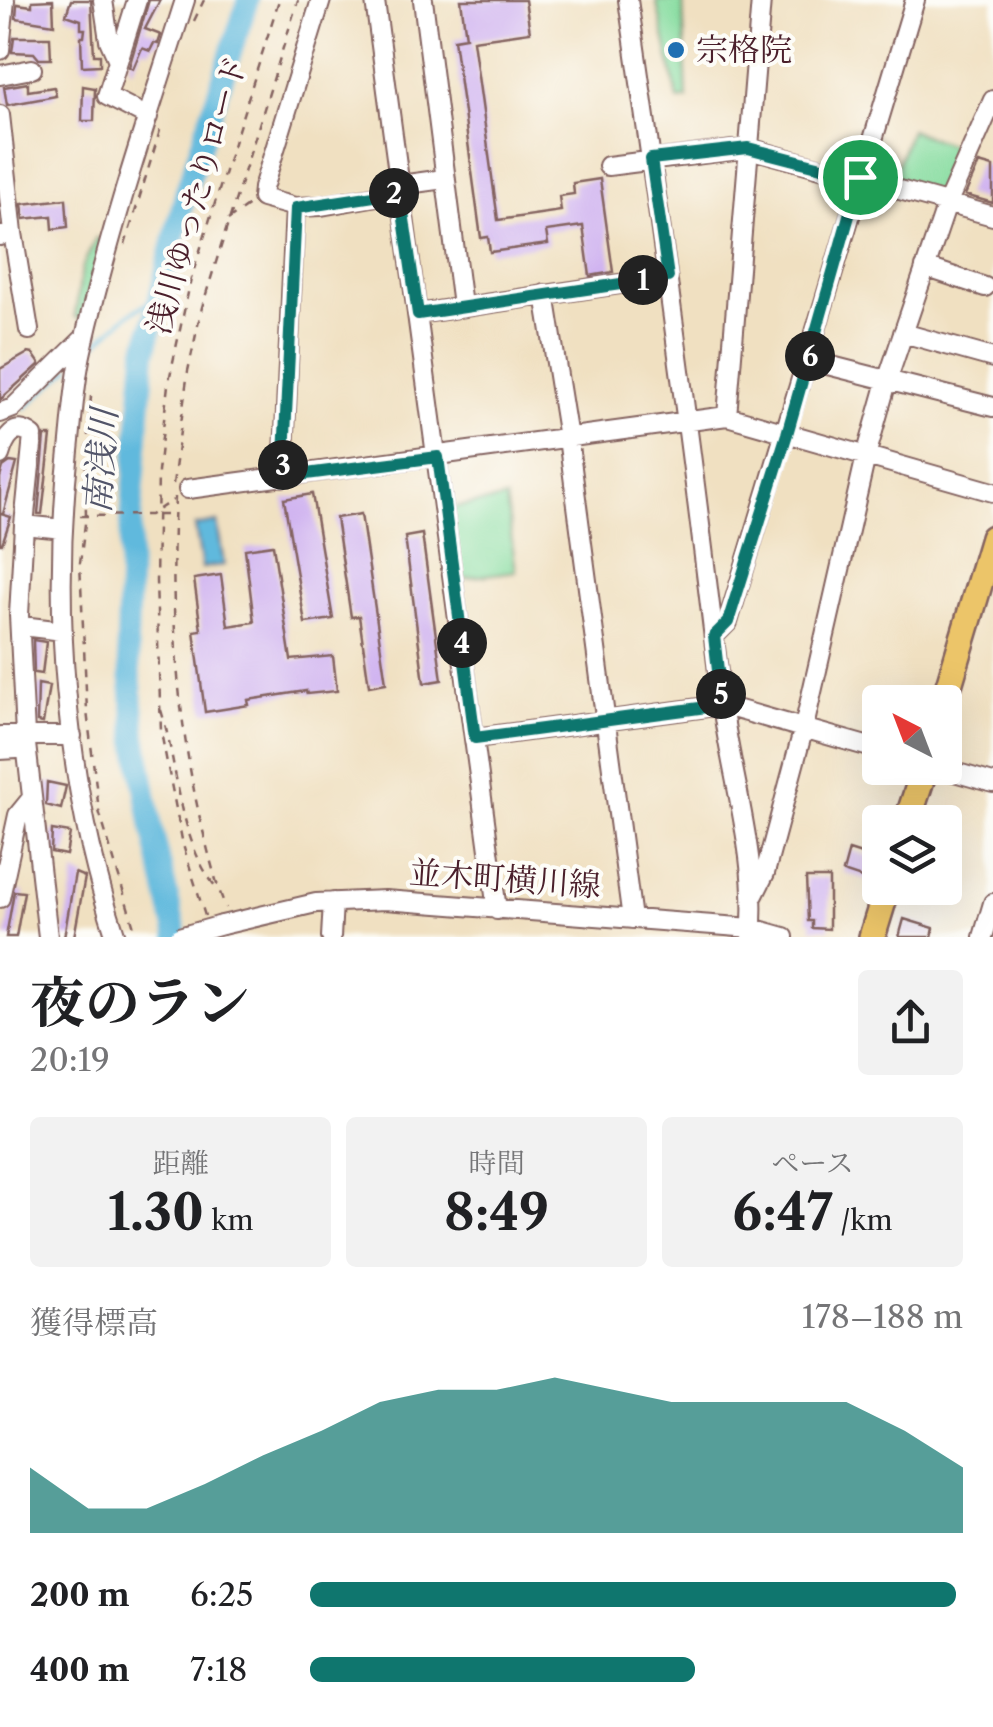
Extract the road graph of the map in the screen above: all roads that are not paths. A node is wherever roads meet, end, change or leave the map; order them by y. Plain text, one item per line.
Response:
1 (103, 0) edge
2 (137, 0) edge
3 (185, 0) edge
4 (320, 0) edge
5 (386, 0) edge
6 (422, 0) edge
7 (628, 0) edge
8 (760, 0) edge
9 (916, 0) edge
10 (374, 1) edge
11 (3, 2) edge
12 (0, 50) edge
13 (117, 58) junction
14 (32, 69) dead end
15 (0, 75) edge
16 (993, 100) edge
17 (0, 115) edge
18 (148, 116) junction
19 (748, 148) junction
20 (651, 159) junction
21 (608, 166) dead end
22 (860, 177) junction
23 (444, 179) junction
24 (400, 188) junction
25 (948, 204) junction
26 (296, 208) junction
27 (993, 216) edge
28 (6, 235) edge
29 (924, 267) junction
30 (668, 277) junction
31 (984, 287) dead end
32 (546, 294) junction
33 (462, 306) junction
34 (418, 314) junction
35 (30, 330) dead end
36 (903, 333) junction
37 (84, 342) junction
38 (993, 358) edge
39 (808, 360) junction
40 (888, 378) junction
41 (993, 407) edge
42 (0, 413) edge
43 (727, 416) junction
44 (684, 421) junction
45 (787, 434) junction
46 (568, 438) junction
47 (0, 455) edge
48 (866, 456) junction
49 (438, 457) junction
50 (283, 477) junction
51 (993, 492) edge
52 (182, 494) road end
53 (24, 526) junction
54 (63, 529) junction
55 (993, 538) edge
56 (0, 569) edge
57 (21, 574) junction
58 (0, 618) edge
59 (21, 621) junction
60 (62, 631) junction
61 (714, 636) junction
62 (949, 685) edge
63 (722, 705) junction
64 (603, 719) junction
65 (804, 727) junction
66 (0, 736) edge
67 (72, 736) junction
68 (25, 738) junction
69 (475, 738) junction
70 (862, 745) edge
71 (0, 750) edge
72 (962, 774) edge
73 (993, 782) edge
74 (31, 798) junction
75 (754, 895) junction
76 (0, 898) edge
77 (334, 902) junction
78 (993, 903) edge
79 (882, 905) edge
80 (497, 910) junction
81 (632, 919) junction
82 (222, 924) junction
83 (751, 932) edge
84 (48, 937) edge
85 (116, 937) edge
86 (179, 937) edge
87 (248, 937) edge
88 (331, 937) edge
89 (784, 937) edge
90 (872, 937) edge
91 (983, 937) edge

1 - 13 street
2 - 13 street
3 - 18 street
4 - 26 street
5 - 10 street
6 - 23 street
7 - 20 street
8 - 19 street
9 - 22 street
10 - 24 street
11 - 12 street
13 - 18 street
14 - 15 street
16 - 25 street
17 - 28 street
18 - 37 street
19 - 20 street
19 - 22 street
19 - 43 street
20 - 21 street
20 - 30 street
22 - 25 street
22 - 39 street
23 - 24 street
23 - 33 street
24 - 26 street
24 - 34 street
25 - 27 street
25 - 29 street
26 - 50 street
28 - 35 street
29 - 31 street
29 - 36 street
30 - 32 street
30 - 44 street
32 - 33 street
32 - 46 street
33 - 34 street
34 - 49 street
36 - 38 street
36 - 40 street
37 - 42 street
37 - 54 street
39 - 40 street
39 - 45 street
40 - 41 street
40 - 48 street
43 - 44 street
43 - 45 street
44 - 46 street
44 - 61 street
45 - 48 street
45 - 61 street
46 - 49 street
46 - 64 street
47 - 53 street
48 - 51 street
48 - 65 street
49 - 50 street
49 - 69 street
50 - 52 street
53 - 54 street
53 - 57 street
54 - 60 street
55 - 62 highway
56 - 57 street
57 - 59 street
58 - 59 street
59 - 60 street
59 - 68 street
60 - 67 street
61 - 63 street
63 - 64 street
63 - 65 street
63 - 75 street
64 - 69 street
64 - 81 street
65 - 70 street
65 - 75 street
66 - 68 street
67 - 68 street
67 - 85 street
68 - 71 street
68 - 74 street
69 - 80 street
72 - 73 street
74 - 76 street
74 - 84 street
75 - 83 street
77 - 80 street, 並木町横川線
77 - 82 street, 並木町横川線
77 - 88 street
78 - 91 street
79 - 90 highway
80 - 81 street, 並木町横川線
81 - 83 street, 並木町横川線
82 - 86 street, 並木町横川線, bridge
82 - 87 street
83 - 89 street, 並木町横川線

